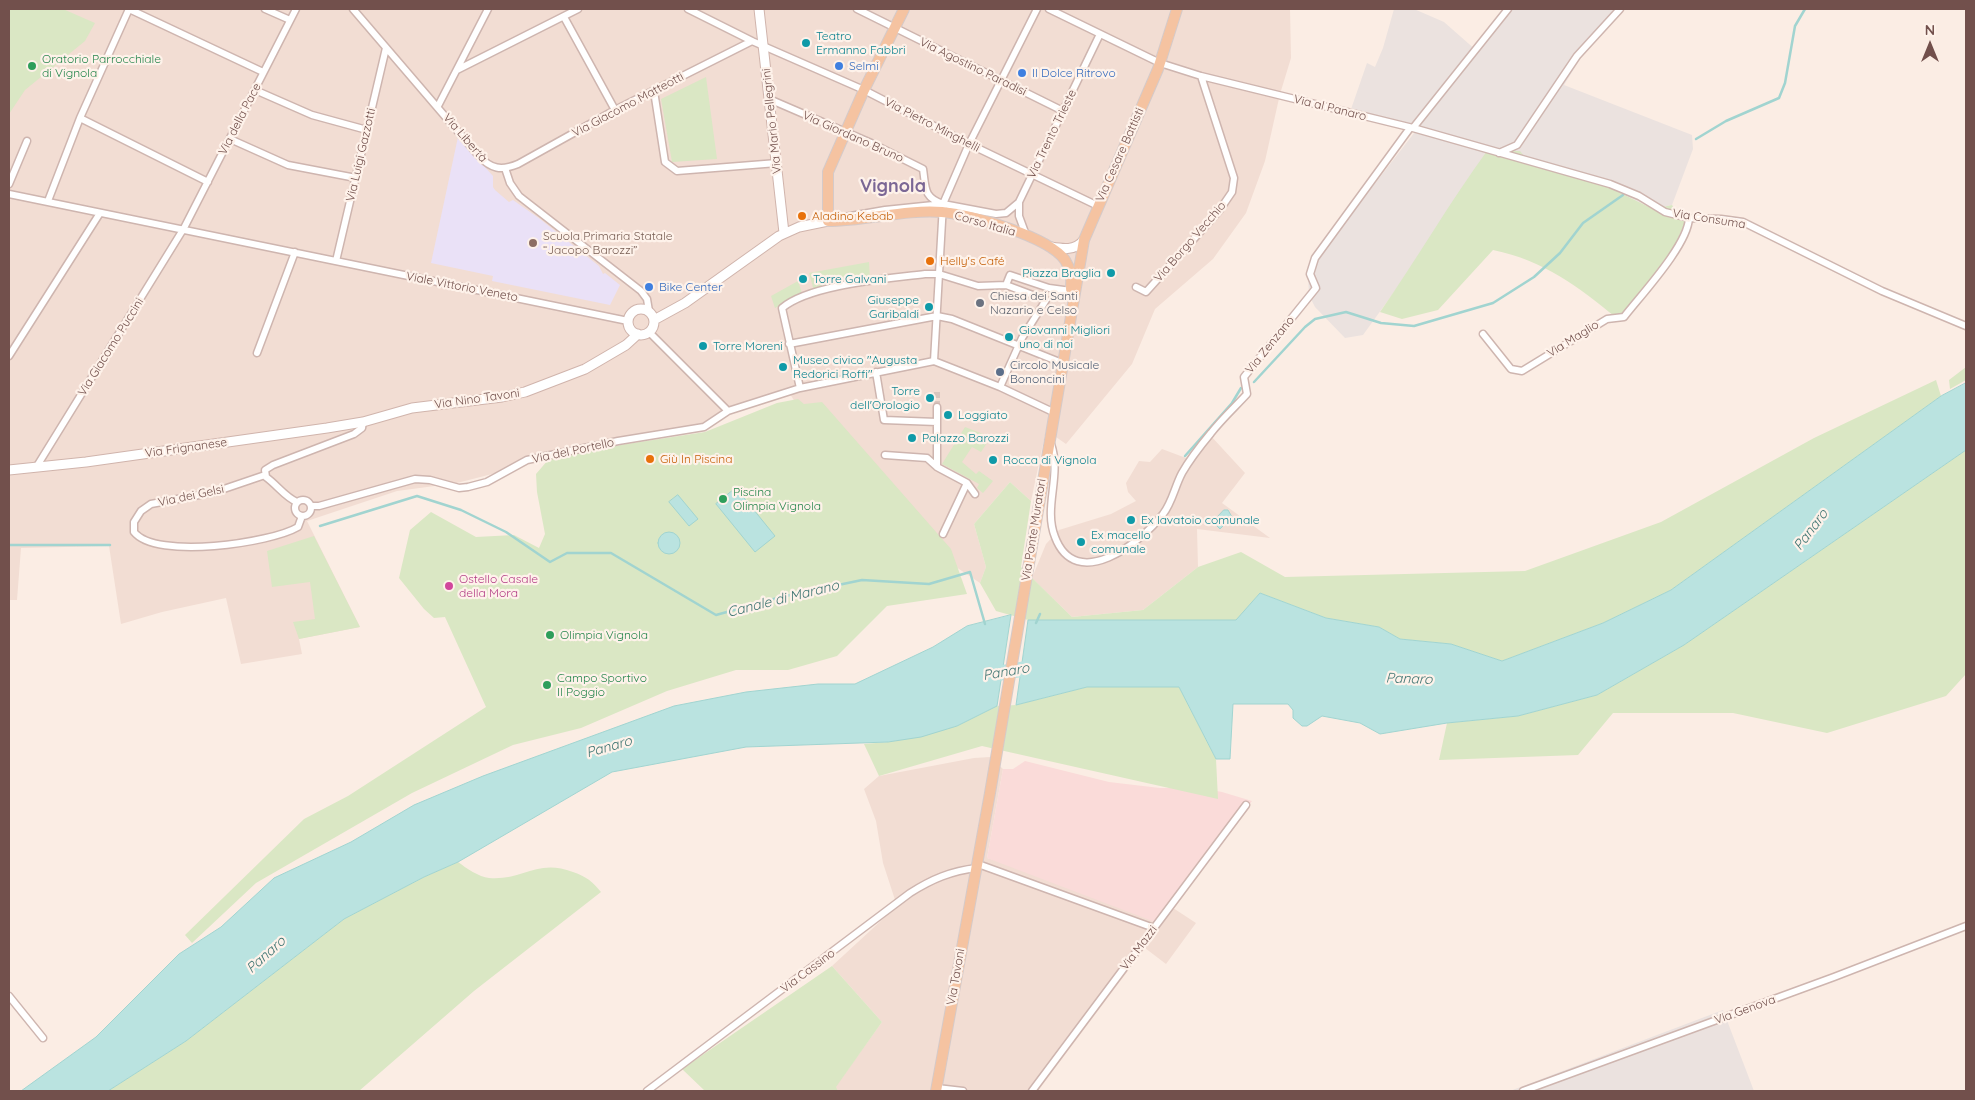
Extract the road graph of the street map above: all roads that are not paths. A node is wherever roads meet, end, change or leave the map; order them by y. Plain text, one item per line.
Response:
1 (129, 9) edge
2 (264, 9) edge
3 (296, 9) edge
4 (354, 9) edge
5 (488, 9) edge
6 (578, 9) edge
7 (688, 9) edge
8 (759, 9) edge
9 (857, 9) edge
10 (904, 9) edge
11 (1037, 9) edge
12 (1050, 9) edge
13 (1177, 9) edge
14 (1508, 9) edge
15 (1620, 9) edge
16 (564, 17) junction
17 (290, 20) junction
18 (895, 28) junction
19 (1100, 34) junction
20 (752, 41) junction
21 (764, 46) junction
22 (386, 48) junction
23 (1160, 63) junction
24 (457, 70) junction
25 (263, 72) junction
26 (1200, 76) junction
27 (1002, 81) junction
28 (255, 90) junction
29 (864, 90) junction
30 (654, 91) junction
31 (769, 99) junction
32 (438, 106) junction
33 (615, 110) junction
34 (1063, 111) junction
35 (80, 118) junction
36 (1411, 128) junction
37 (367, 130) junction
38 (845, 133) junction
39 (230, 139) junction
40 (27, 140) dead end
41 (969, 144) junction
42 (1499, 153) junction
43 (777, 163) junction
44 (505, 168) junction
45 (1032, 174) junction
46 (356, 178) junction
47 (208, 182) junction
48 (9, 184) edge
49 (9, 194) edge
50 (48, 200) junction
51 (1019, 202) junction
52 (1098, 206) junction
53 (942, 208) junction
54 (100, 213) junction
55 (1689, 218) junction
56 (828, 222) junction
57 (184, 228) junction
58 (784, 233) junction
59 (1026, 236) junction
60 (1084, 240) junction
61 (1051, 247) junction
62 (295, 252) junction
63 (336, 262) junction
64 (939, 274) junction
65 (1006, 284) junction
66 (1136, 287) dead end
67 (1070, 291) junction
68 (1072, 304) junction
69 (649, 312) junction
70 (937, 316) junction
71 (654, 320) junction
72 (628, 321) junction
73 (1966, 326) edge
74 (649, 332) junction
75 (638, 334) junction
76 (1483, 334) dead end
77 (790, 344) junction
78 (1019, 345) junction
79 (257, 352) dead end
80 (9, 356) edge
81 (934, 361) junction
82 (1062, 363) junction
83 (876, 372) junction
84 (1000, 387) junction
85 (800, 388) junction
86 (937, 407) tunnel mouth
87 (728, 411) junction
88 (1053, 412) junction
89 (363, 422) junction
90 (937, 422) junction
91 (1049, 438) junction
92 (885, 455) dead end
93 (37, 466) junction
94 (937, 467) junction
95 (9, 470) edge
96 (265, 475) junction
97 (967, 483) junction
98 (975, 494) dead end
99 (296, 502) junction
100 (311, 506) junction
101 (302, 516) junction
102 (943, 534) dead end
103 (996, 756) joint
104 (1246, 805) dead end
105 (977, 866) junction
106 (1966, 926) edge
107 (1154, 928) junction
108 (9, 996) edge
109 (43, 1038) dead end
110 (937, 1090) edge
111 (647, 1091) edge
112 (963, 1091) edge
113 (1032, 1091) edge
114 (1523, 1091) edge

1 - 25 street
1 - 35 street
2 - 17 street
3 - 17 street, Via della Pace
4 - 22 street, Via Libertà
5 - 24 street
6 - 16 street
7 - 20 street, Via Pietro Minghelli
8 - 21 main road, Via Mario Pellegrini
9 - 18 street, Via Agostino Paradisi
10 - 18 main road
11 - 27 street
12 - 19 street, Via al Panaro
13 - 23 main road, Via Cesare Battisti
14 - 36 street
15 - 42 street
16 - 24 street
16 - 33 street
17 - 25 street, Via della Pace
18 - 27 street, Via Agostino Paradisi
18 - 29 main road
19 - 23 street, Via al Panaro
19 - 34 street, Via Trento Trieste
20 - 21 street, Via Pietro Minghelli
20 - 30 street, Via Giacomo Matteotti
21 - 29 street, Via Pietro Minghelli
21 - 31 main road, Via Mario Pellegrini
22 - 32 street, Via Libertà
22 - 37 street, Via Luigi Gazzotti
23 - 26 street, Via al Panaro
23 - 52 main road, Via Cesare Battisti
24 - 32 street
25 - 28 street, Via della Pace
26 - 36 street, Via al Panaro
26 - 66 street, Via Borgo Vecchio
27 - 34 street, Via Agostino Paradisi
27 - 41 street
28 - 37 street
28 - 39 street, Via della Pace
29 - 38 main road
29 - 41 street, Via Pietro Minghelli
30 - 33 street, Via Giacomo Matteotti
30 - 43 street, Via Mario Pellegrini
31 - 38 street, Via Giordano Bruno
31 - 43 main road, Via Mario Pellegrini
32 - 44 street, Via Libertà
33 - 44 street, Via Giacomo Matteotti
34 - 45 street, Via Trento Trieste
35 - 47 street
35 - 50 street
36 - 42 street, Via al Panaro
36 - 91 street, Via Zenzano
37 - 46 street, Via Luigi Gazzotti
38 - 53 street, Via Giordano Bruno
38 - 56 main road
39 - 46 street
39 - 47 street, Via della Pace
40 - 48 street
41 - 45 street, Via Pietro Minghelli
41 - 53 street
42 - 55 street, Via Consuma
43 - 58 main road, Via Mario Pellegrini
44 - 69 street
45 - 51 street, Via Trento Trieste
45 - 52 street, Via Pietro Minghelli
46 - 63 street, Via Luigi Gazzotti
47 - 57 street, Via della Pace
49 - 50 street, Viale Vittorio Veneto
50 - 54 street, Viale Vittorio Veneto
51 - 53 street, Corso Italia
51 - 59 street
52 - 60 main road, Via Cesare Battisti
53 - 56 main road, Corso Italia
53 - 59 main road, Corso Italia
53 - 64 street
54 - 57 street, Viale Vittorio Veneto
54 - 80 street
55 - 73 street, Via Consuma
55 - 76 street, Via Maglio
56 - 58 main road, Corso Italia
57 - 62 street, Viale Vittorio Veneto
57 - 93 street, Via Giacomo Puccini
58 - 71 main road
59 - 61 main road, Corso Italia
60 - 61 main road, Corso Italia
60 - 68 main road, Via Cesare Battisti
61 - 67 main road, Corso Italia
62 - 63 street, Viale Vittorio Veneto
62 - 79 street
63 - 72 street, Viale Vittorio Veneto
64 - 65 street
64 - 70 street
64 - 77 street
65 - 67 street
65 - 78 street
67 - 68 main road, Corso Italia
68 - 82 main road, Via Ponte Muratori
69 - 71 main road
69 - 72 main road
70 - 77 street
70 - 78 street
70 - 81 street
71 - 74 main road
72 - 75 main road
74 - 75 main road
74 - 87 street
75 - 89 main road, Via Nino Tavoni
77 - 85 street
78 - 82 street
78 - 84 street
81 - 83 street, Via del Portello
81 - 84 street
82 - 88 main road, Via Ponte Muratori
83 - 85 street, Via del Portello
83 - 90 street
84 - 88 street
85 - 87 street, Via del Portello
86 - 90 street
87 - 100 street, Via del Portello
88 - 91 main road, Via Ponte Muratori
89 - 93 main road, Via Frignanese
89 - 96 street
90 - 94 street
91 - 103 main road, Via Ponte Muratori
92 - 94 street
93 - 95 main road, Via Frignanese
94 - 97 street
96 - 99 street
96 - 101 street, Via dei Gelsi
97 - 98 street
97 - 102 street
99 - 100 street
99 - 101 street
100 - 101 street
103 - 105 main road, Via Tavoni
104 - 107 street, Via Mazzi
105 - 107 street
105 - 110 main road, Via Tavoni
105 - 111 street, Via Cassino
106 - 114 street, Via Genova
107 - 113 street, Via Mazzi
108 - 109 street
110 - 112 street

